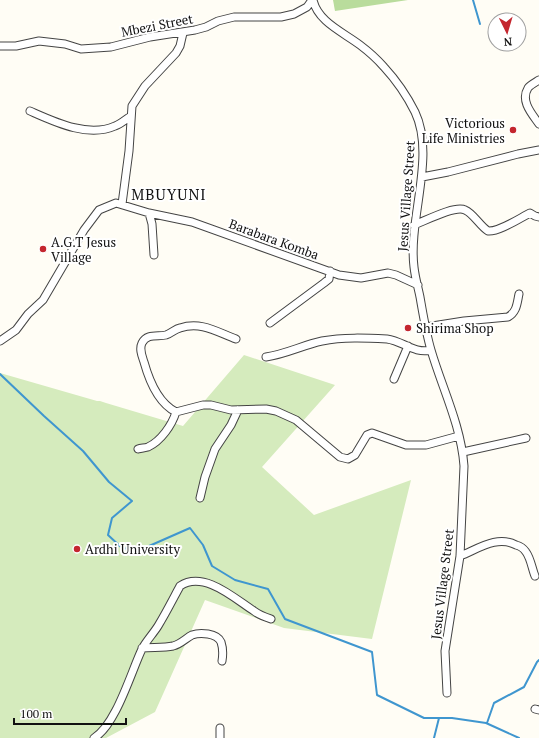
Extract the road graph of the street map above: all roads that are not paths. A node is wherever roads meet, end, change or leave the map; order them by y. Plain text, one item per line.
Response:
1 (313, 0) edge
2 (183, 33) junction
3 (0, 46) edge
4 (539, 80) edge
5 (30, 111) dead end
6 (131, 116) junction
7 (539, 124) edge
8 (539, 150) edge
9 (422, 177) junction
10 (122, 204) junction
11 (149, 213) junction
12 (539, 217) edge
13 (414, 225) junction
14 (154, 255) dead end
15 (330, 271) junction
16 (418, 285) junction
17 (519, 294) dead end
18 (270, 323) dead end
19 (426, 326) junction
20 (236, 339) dead end
21 (0, 341) edge
22 (408, 346) junction
23 (431, 350) junction
24 (266, 356) dead end
25 (394, 379) dead end
26 (238, 410) junction
27 (176, 412) junction
28 (459, 436) junction
29 (526, 438) dead end
30 (138, 449) dead end
31 (463, 452) junction
32 (200, 498) dead end
33 (460, 556) junction
34 (535, 576) dead end
35 (271, 619) dead end
36 (142, 648) junction
37 (222, 661) dead end
38 (447, 693) dead end
39 (220, 728) dead end
40 (94, 738) edge
41 (220, 738) edge

1 - 2 street, Mbezi Street
1 - 9 street, Jesus Village Street
2 - 3 street, Mbezi Street
2 - 6 street
4 - 7 street
5 - 6 street
6 - 10 street
8 - 9 street
9 - 13 street, Jesus Village Street
10 - 11 street, Barabara Komba
10 - 21 street
11 - 14 street
11 - 15 street, Barabara Komba
12 - 13 street
13 - 16 street, Jesus Village Street
15 - 16 street, Barabara Komba
15 - 18 street
16 - 19 street, Jesus Village Street
17 - 19 street
19 - 23 street, Jesus Village Street
20 - 27 street
22 - 23 street
22 - 24 street
22 - 25 street
23 - 28 street, Jesus Village Street
26 - 27 street
26 - 28 street
26 - 32 street
27 - 30 street
28 - 31 street, Jesus Village Street
29 - 31 street
31 - 33 street, Jesus Village Street
33 - 34 street
33 - 38 street, Jesus Village Street
35 - 36 street
36 - 37 street
36 - 40 street
39 - 41 street

